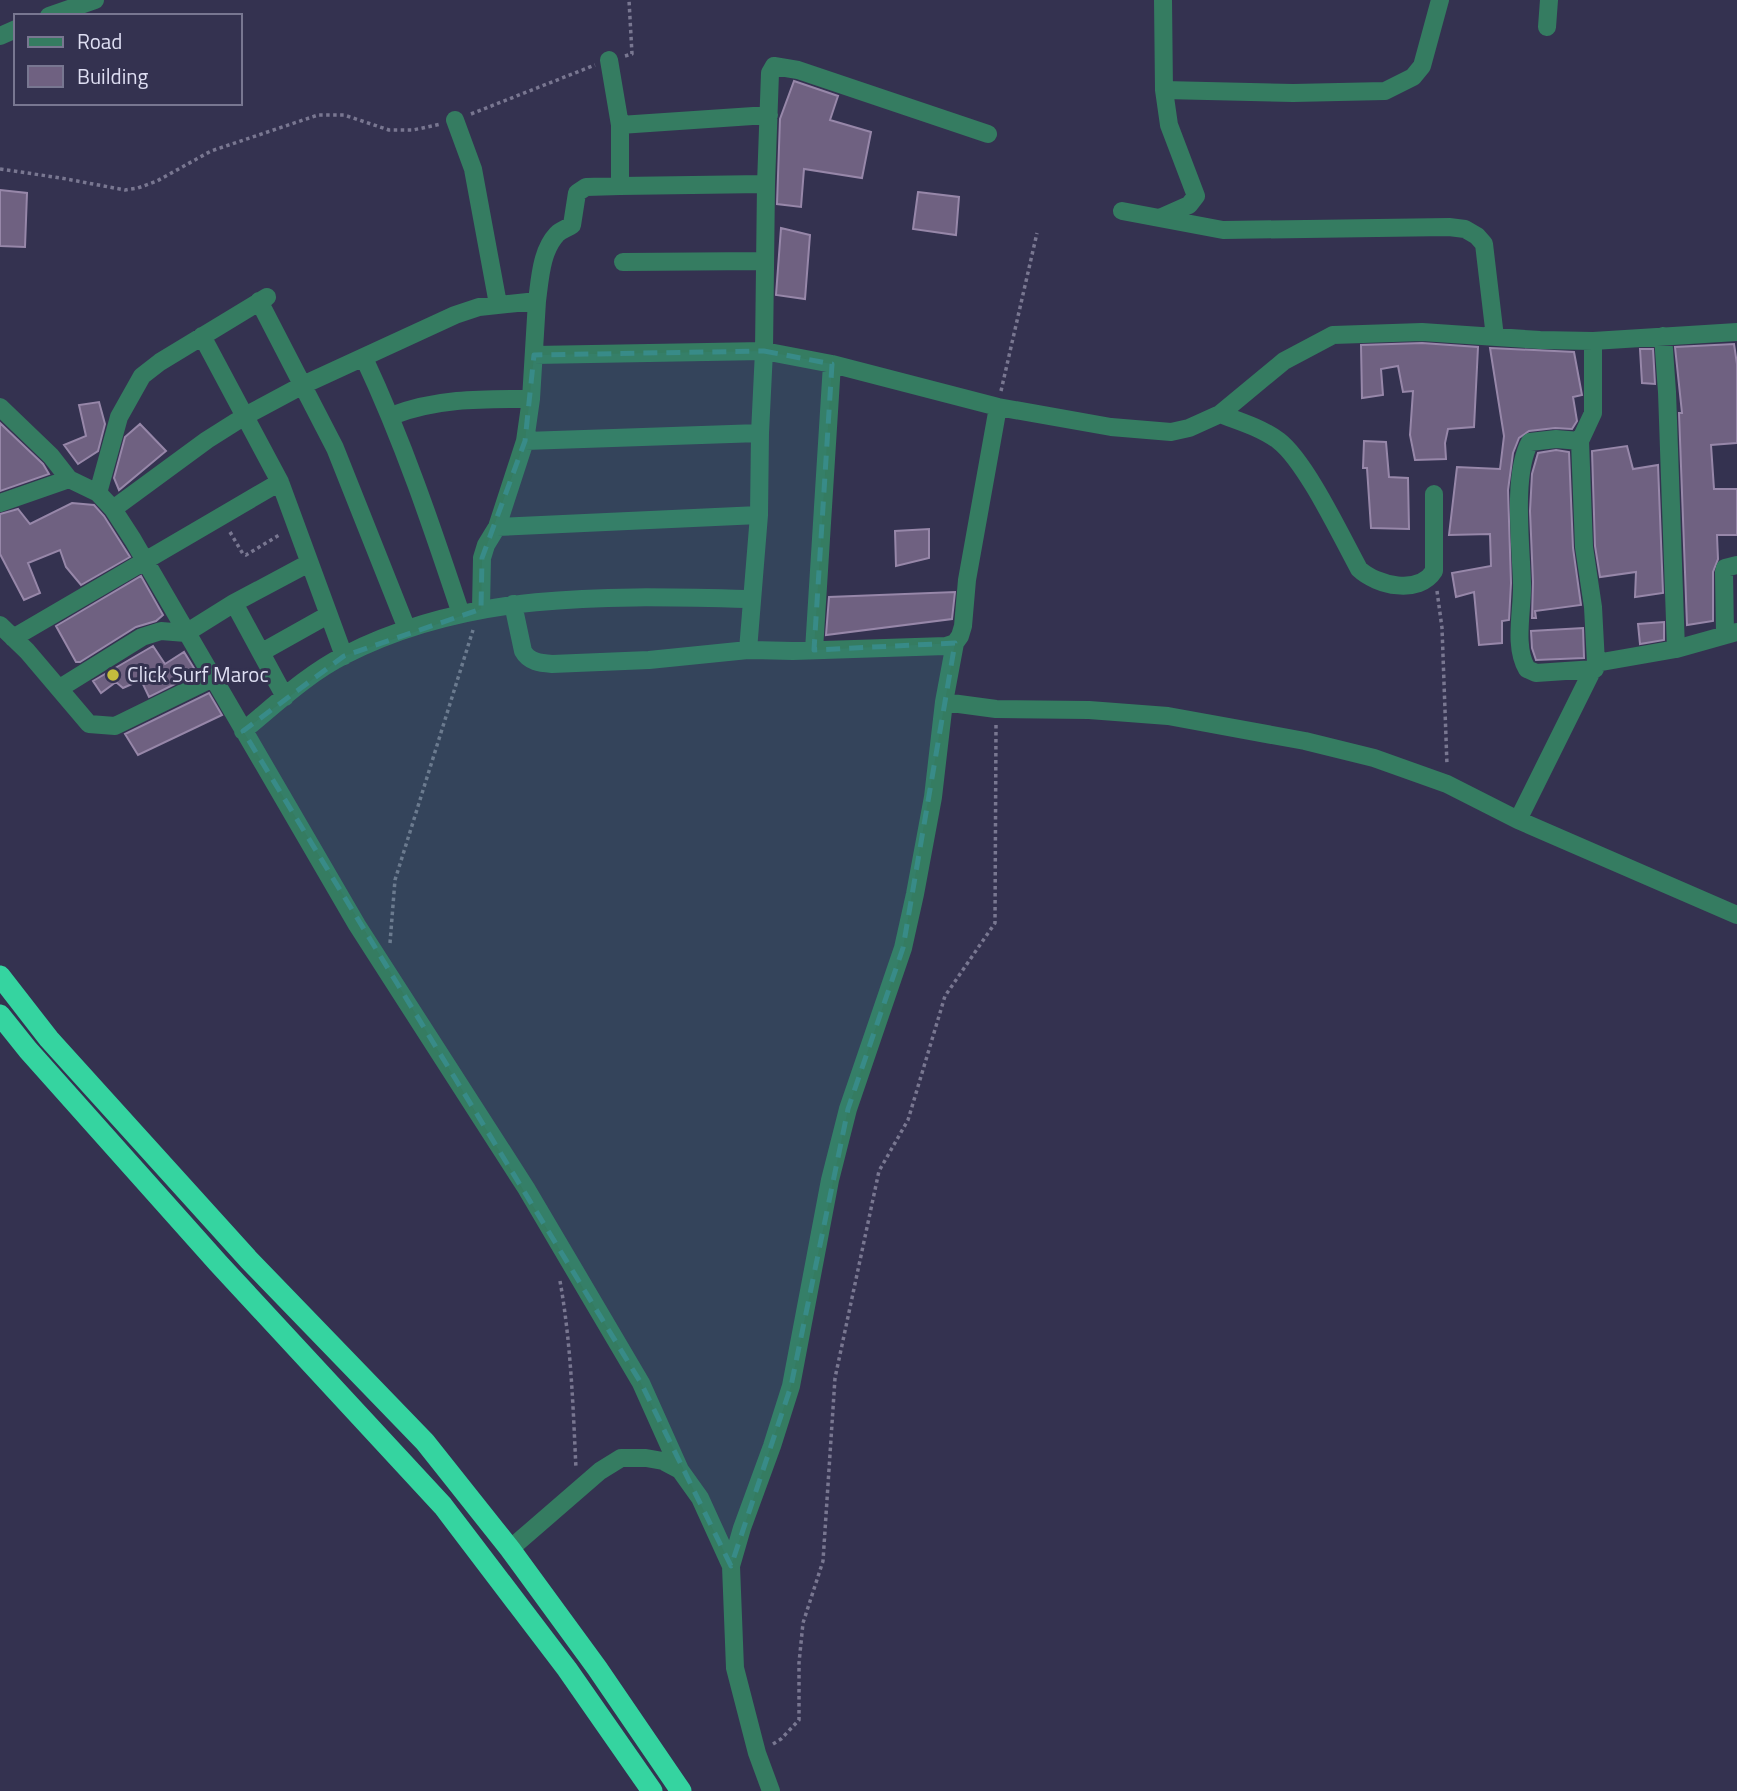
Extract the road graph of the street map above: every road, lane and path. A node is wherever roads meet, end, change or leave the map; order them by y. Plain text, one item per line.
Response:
1 (95, 0) edge
2 (629, 0) edge
3 (1163, 0) edge
4 (1440, 0) edge
5 (1549, 0) edge
6 (56, 14) edge
7 (1547, 27) dead end
8 (609, 60) junction
9 (1164, 90) junction
10 (769, 115) junction
11 (455, 120) junction
12 (620, 125) junction
13 (988, 134) dead end
14 (0, 170) edge
15 (766, 184) junction
16 (621, 186) junction
17 (1122, 211) dead end
18 (1162, 217) junction
19 (1037, 233) dead end
20 (764, 261) junction
21 (623, 262) dead end
22 (537, 301) junction
23 (498, 304) junction
24 (1737, 332) edge
25 (202, 336) junction
26 (1663, 336) junction
27 (1496, 337) junction
28 (1593, 341) junction
29 (764, 351) junction
30 (534, 355) junction
31 (364, 358) junction
32 (832, 364) junction
33 (303, 385) junction
34 (531, 399) junction
35 (0, 407) edge
36 (998, 407) junction
37 (1220, 414) junction
38 (245, 416) junction
39 (391, 416) junction
40 (760, 433) junction
41 (525, 441) junction
42 (1580, 441) junction
43 (69, 478) junction
44 (280, 482) junction
45 (98, 493) junction
46 (1434, 494) dead end
47 (0, 503) edge
48 (113, 509) junction
49 (221, 514) junction
50 (759, 515) junction
51 (295, 525) junction
52 (496, 527) junction
53 (146, 561) junction
54 (309, 563) junction
55 (1737, 565) edge
56 (1434, 571) junction
57 (752, 599) junction
58 (234, 603) junction
59 (513, 604) junction
60 (481, 608) junction
61 (461, 614) junction
62 (328, 615) junction
63 (407, 629) junction
64 (6, 632) edge
65 (186, 633) junction
66 (1731, 633) edge
67 (955, 643) junction
68 (1676, 649) junction
69 (748, 650) junction
70 (814, 650) junction
71 (262, 652) junction
72 (344, 656) junction
73 (1595, 666) junction
74 (213, 678) junction
75 (60, 688) junction
76 (285, 697) junction
77 (944, 702) junction
78 (996, 709) junction
79 (243, 731) junction
80 (1447, 784) junction
81 (1518, 820) junction
82 (1737, 915) edge
83 (388, 974) junction
84 (0, 976) edge
85 (0, 1015) edge
86 (559, 1280) dead end
87 (680, 1470) junction
88 (577, 1488) junction
89 (510, 1549) junction
90 (731, 1566) junction
91 (757, 1753) junction
92 (652, 1791) edge
93 (681, 1791) edge
94 (771, 1791) edge

1 - 6 street
2 - 8 path
3 - 9 street
4 - 9 street
5 - 7 street
8 - 11 path
8 - 12 street
9 - 18 street
10 - 12 street
10 - 13 street
10 - 15 street
11 - 14 path
11 - 23 street
12 - 16 street
15 - 16 street
15 - 20 street
16 - 22 street
17 - 18 street
18 - 27 street
19 - 36 path
20 - 21 street
20 - 29 street
22 - 23 street
22 - 30 street
23 - 31 street
24 - 26 street
25 - 33 street
25 - 38 street
25 - 45 street
26 - 28 street
26 - 68 street
27 - 28 street
27 - 37 street
28 - 42 street
29 - 30 street
29 - 32 street
29 - 40 street
30 - 34 street
31 - 33 street
31 - 39 street
32 - 36 street
32 - 70 street
33 - 38 street
33 - 63 street
34 - 39 street
34 - 41 street
35 - 43 street
36 - 37 street
36 - 67 street
37 - 56 street
38 - 44 street
38 - 48 street
39 - 61 street
40 - 41 street
40 - 50 street
41 - 52 street
42 - 73 street
42 - 73 street
43 - 45 street
43 - 47 street
44 - 49 street
44 - 51 street
45 - 48 street
46 - 56 street
48 - 53 street
49 - 51 path
49 - 53 street
50 - 52 street
50 - 57 street
51 - 54 street
52 - 60 street
53 - 64 street
53 - 65 street
54 - 58 street
54 - 62 street
55 - 66 street
56 - 80 path
57 - 59 street
57 - 69 street
58 - 65 street
58 - 71 street
59 - 60 street
59 - 69 street
60 - 61 street
60 - 83 path
61 - 63 street
62 - 71 street
62 - 72 street
63 - 72 street
64 - 75 street
65 - 74 street
65 - 75 street
66 - 68 street
67 - 70 street
67 - 77 street
68 - 73 street
69 - 70 street
71 - 76 street
72 - 76 street
73 - 81 street
74 - 75 street
74 - 79 street
76 - 79 street
77 - 78 street
77 - 90 street
78 - 80 street
78 - 91 path
79 - 83 street
80 - 81 street
81 - 82 street
83 - 87 street
84 - 89 highway
85 - 92 highway
86 - 88 path
87 - 88 street
87 - 90 street
88 - 89 street
89 - 93 highway
90 - 91 street
91 - 94 street

